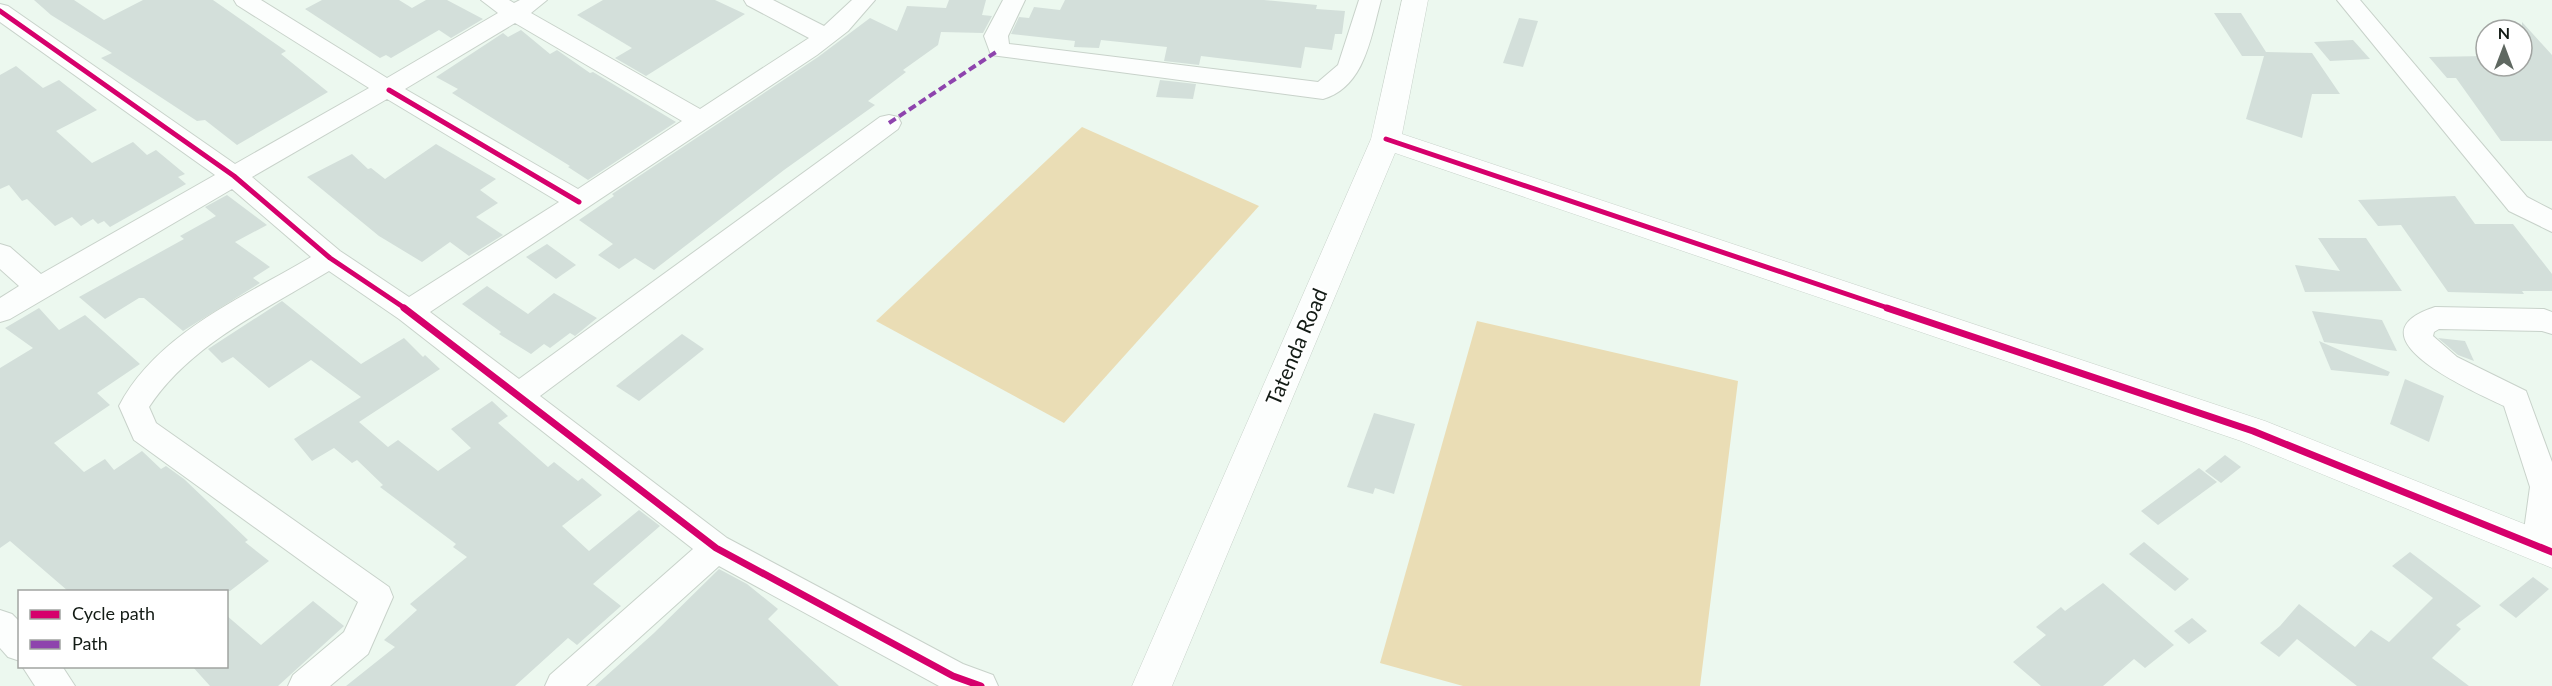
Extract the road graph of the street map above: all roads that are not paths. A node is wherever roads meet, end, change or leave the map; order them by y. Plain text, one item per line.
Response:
1 (244, 0) edge
2 (492, 0) edge
3 (536, 0) edge
4 (754, 0) edge
5 (864, 0) edge
6 (1014, 0) edge
7 (1370, 0) edge
8 (1414, 0) edge
9 (2348, 0) edge
10 (0, 11) edge
11 (515, 13) junction
12 (824, 36) junction
13 (388, 90) junction
14 (701, 121) junction
15 (889, 123) dead end
16 (1386, 139) junction
17 (234, 176) junction
18 (579, 202) junction
19 (2552, 222) edge
20 (0, 254) edge
21 (330, 258) junction
22 (39, 288) junction
23 (0, 311) edge
24 (409, 311) junction
25 (2552, 323) edge
26 (519, 395) junction
27 (716, 548) junction
28 (2545, 549) edge
29 (0, 625) edge
30 (18, 644) edge
31 (41, 668) edge
32 (58, 686) edge
33 (305, 686) edge
34 (562, 686) edge
35 (981, 686) edge
36 (1152, 686) edge

1 - 13 street
2 - 11 street
3 - 11 street
4 - 12 street
5 - 12 street
6 - 7 street
8 - 16 street, Tatenda Road
9 - 19 street
10 - 17 street
11 - 13 street
11 - 14 street
12 - 14 street
13 - 17 street
13 - 18 street
14 - 18 street
15 - 26 street
16 - 28 street
16 - 36 street, Tatenda Road
17 - 21 street
17 - 22 street
18 - 24 street
20 - 22 street
21 - 24 street
21 - 33 street
22 - 23 street
24 - 26 street
25 - 28 street
26 - 27 street
27 - 34 street
27 - 35 street
29 - 30 street
31 - 32 street

